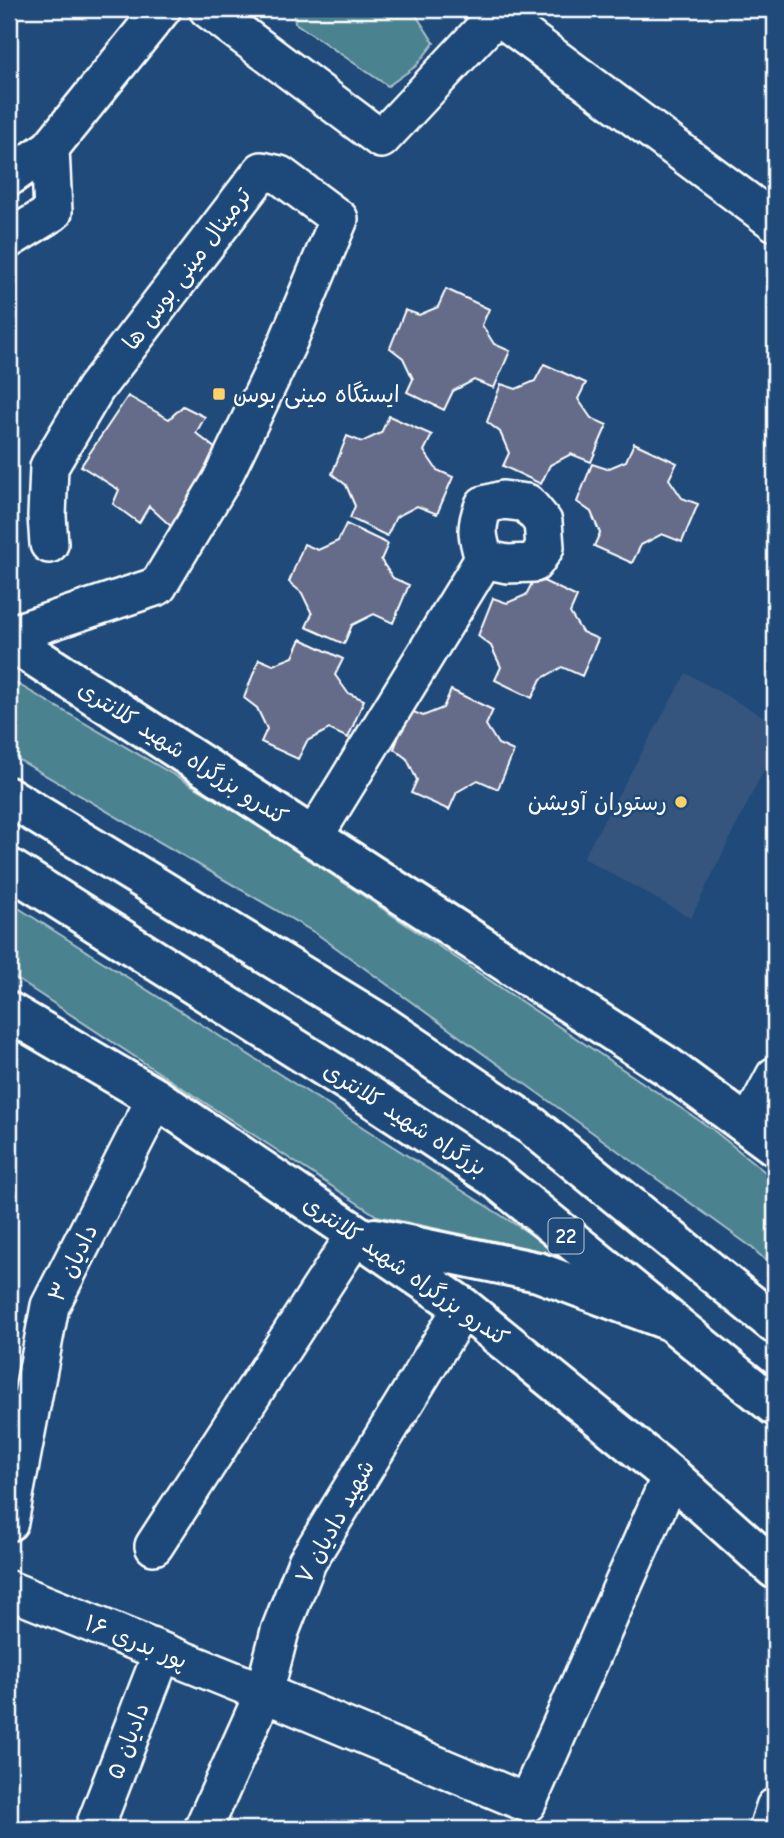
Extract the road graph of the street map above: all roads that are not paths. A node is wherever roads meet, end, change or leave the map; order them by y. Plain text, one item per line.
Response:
1 (162, 9) edge
2 (208, 9) edge
3 (493, 12) edge
4 (50, 148) junction
5 (9, 177) edge
6 (775, 222) edge
7 (9, 239) edge
8 (50, 544) dead end
9 (484, 559) dead end
10 (9, 635) edge
11 (9, 640) edge
12 (9, 797) edge
13 (313, 838) junction
14 (9, 868) edge
15 (9, 1012) edge
16 (775, 1076) edge
17 (156, 1098) junction
18 (762, 1135) edge
19 (356, 1234) junction
20 (463, 1307) junction
21 (672, 1322) junction
22 (775, 1325) edge
23 (775, 1406) edge
24 (671, 1476) junction
25 (9, 1522) edge
26 (154, 1546) dead end
27 (775, 1569) edge
28 (9, 1590) edge
29 (162, 1653) junction
30 (264, 1693) junction
31 (775, 1807) edge
32 (94, 1829) edge
33 (203, 1829) edge
34 (768, 1829) edge

1 - 4 street
2 - 3 street
3 - 6 street
4 - 5 street
4 - 7 street
8 - 10 street, ترمینال مینی بوس ها
9 - 13 street
11 - 13 main road, کندرو بزرگراه شهید کلانتری
12 - 22 main road
13 - 18 main road, کندرو بزرگراه شهید کلانتری
14 - 21 main road, بزرگراه شهید کلانتری / 22
15 - 17 main road, کندرو بزرگراه شهید کلانتری
16 - 18 street
17 - 19 main road, کندرو بزرگراه شهید کلانتری
17 - 25 street, دادیان ۳
19 - 20 main road, کندرو بزرگراه شهید کلانتری
19 - 21 main road
19 - 26 street
20 - 24 main road, کندرو بزرگراه شهید کلانتری
20 - 30 street, شهید دادیان ۷
21 - 23 main road, بزرگراه شهید کلانتری / 22
24 - 27 main road, کندرو بزرگراه شهید کلانتری
24 - 30 street, پور بدری ۱۶
28 - 29 street, پور بدری ۱۶
29 - 30 street, پور بدری ۱۶
29 - 32 street, دادیان ۵
30 - 33 street, شهید دادیان ۷
31 - 34 street

